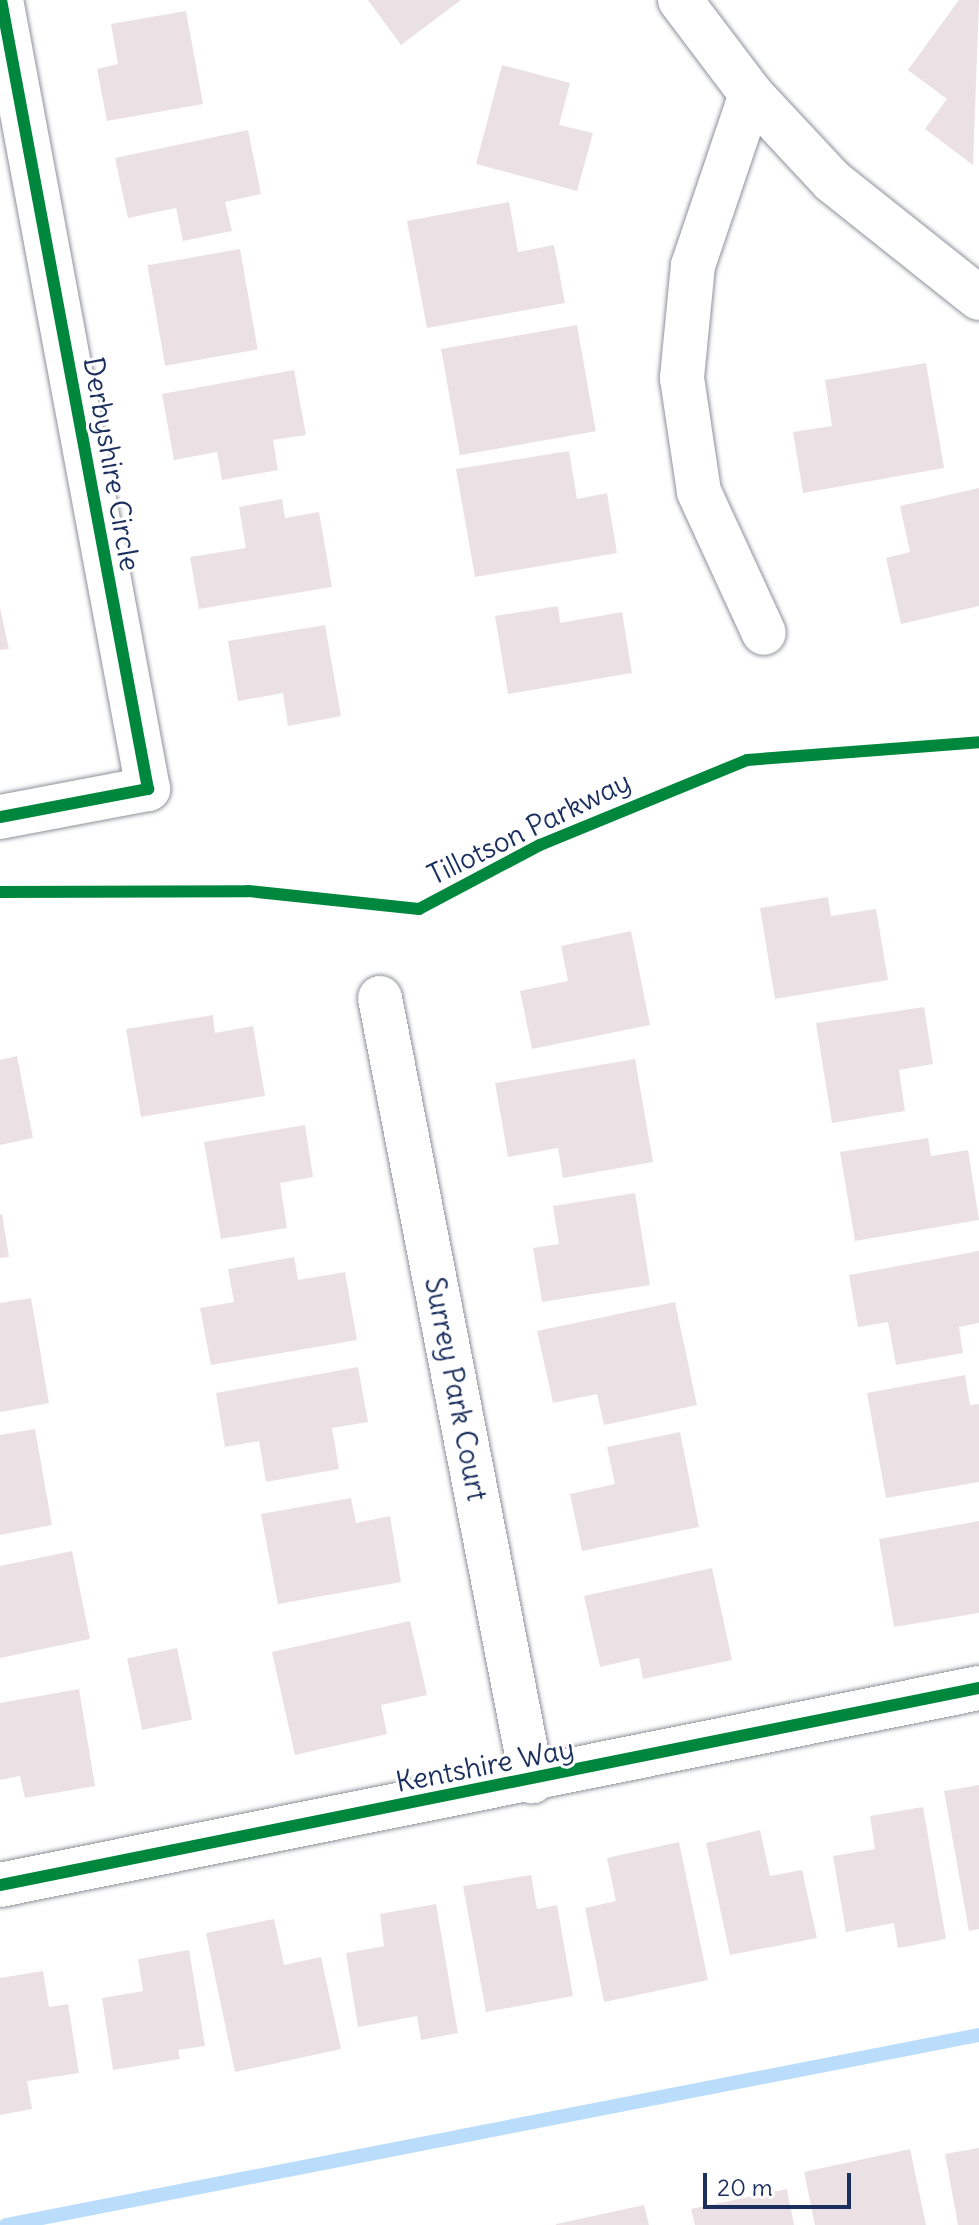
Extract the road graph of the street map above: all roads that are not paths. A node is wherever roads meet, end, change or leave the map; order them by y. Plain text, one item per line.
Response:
1 (1, 0) edge
2 (680, 0) edge
3 (751, 94) junction
4 (979, 298) edge
5 (764, 633) dead end
6 (0, 817) edge
7 (380, 998) dead end
8 (979, 1688) edge
9 (532, 1781) junction
10 (0, 1885) edge

1 - 6 street, Derbyshire Circle
2 - 3 street
3 - 4 street
3 - 5 street
7 - 9 street, Surrey Park Court
8 - 9 street, Kentshire Way
9 - 10 street, Kentshire Way

